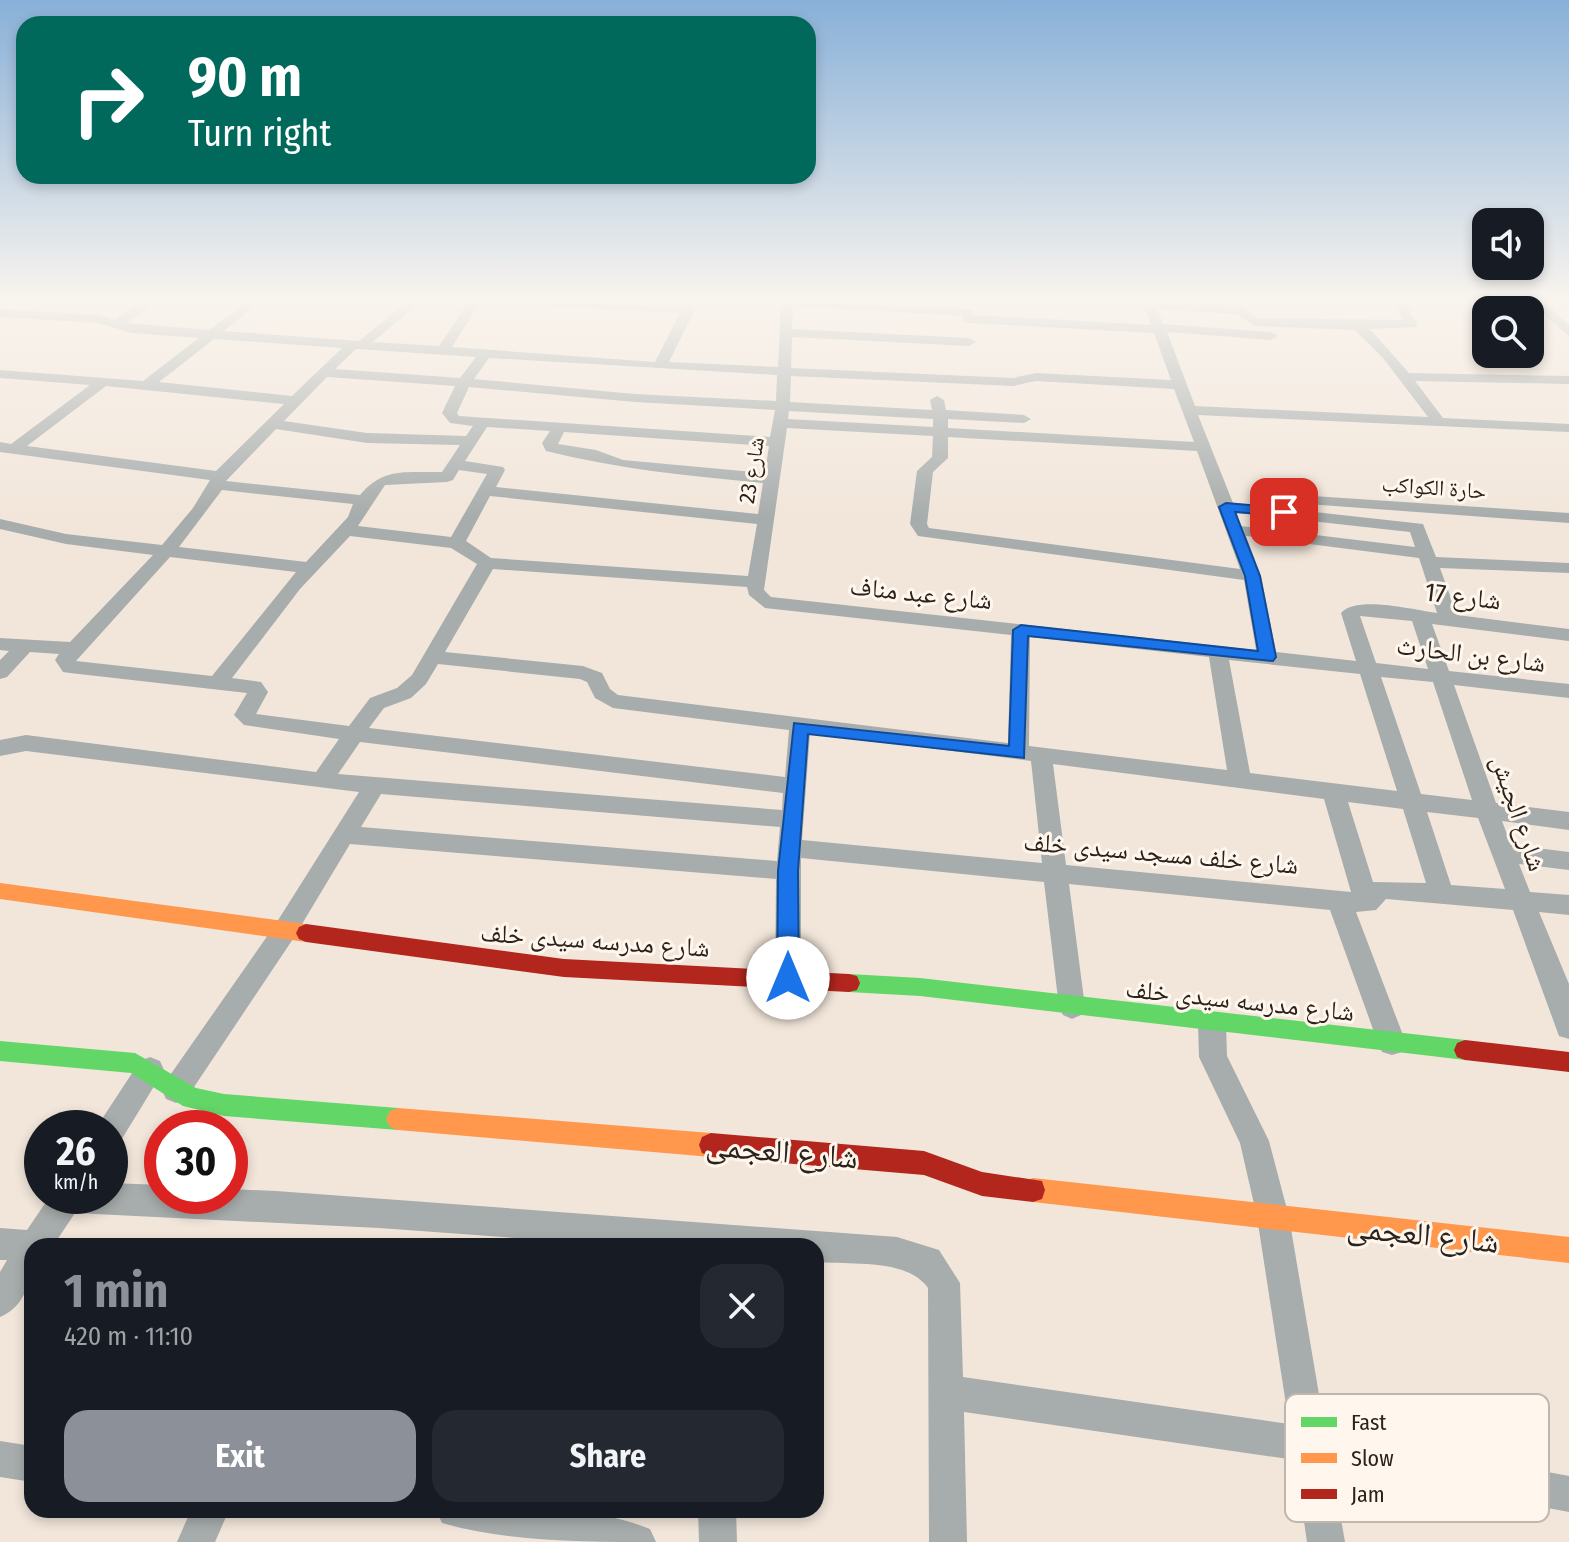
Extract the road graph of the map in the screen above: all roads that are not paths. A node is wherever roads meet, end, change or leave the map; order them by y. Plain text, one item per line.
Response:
1 (785, 372) edge
2 (162, 373) edge
3 (327, 373) joint
4 (471, 373) edge
5 (806, 373) edge
6 (949, 373) edge
7 (986, 373) edge
8 (1177, 373) edge
9 (1400, 373) edge
10 (3, 376) edge
11 (1404, 377) junction
12 (939, 379) junction
13 (1569, 380) edge
14 (103, 382) junction
15 (464, 382) junction
16 (146, 385) junction
17 (1182, 385) junction
18 (1024, 400) junction
19 (297, 401) junction
20 (783, 404) junction
21 (1192, 410) junction
22 (939, 414) junction
23 (483, 422) junction
24 (1439, 422) junction
25 (781, 423) junction
26 (273, 424) junction
27 (561, 425) junction
28 (1569, 428) edge
29 (941, 433) junction
30 (1025, 438) junction
31 (471, 441) junction
32 (779, 442) junction
33 (8, 447) edge
34 (1205, 447) junction
35 (456, 465) junction
36 (773, 479) junction
37 (219, 480) junction
38 (487, 491) junction
39 (365, 500) junction
40 (1226, 507) junction
41 (1313, 515) junction
42 (1569, 518) edge
43 (766, 520) junction
44 (0, 524) edge
45 (345, 530) junction
46 (1235, 530) junction
47 (456, 543) junction
48 (166, 549) junction
49 (1429, 558) junction
50 (487, 563) junction
51 (310, 568) junction
52 (1569, 568) edge
53 (1252, 576) junction
54 (757, 590) junction
55 (1420, 617) junction
56 (1449, 620) junction
57 (1021, 630) junction
58 (1569, 635) edge
59 (0, 644) edge
60 (25, 646) junction
61 (75, 649) junction
62 (1218, 652) junction
63 (432, 657) junction
64 (1267, 657) junction
65 (1367, 668) junction
66 (0, 672) edge
67 (1441, 676) junction
68 (218, 682) junction
69 (1563, 690) edge
70 (1569, 713) edge
71 (800, 727) junction
72 (354, 734) junction
73 (0, 748) edge
74 (1029, 755) junction
75 (322, 781) junction
76 (1240, 781) junction
77 (375, 785) junction
78 (795, 786) junction
79 (1334, 793) junction
80 (1411, 802) junction
81 (1488, 810) junction
82 (792, 819) junction
83 (1569, 821) edge
84 (345, 835) junction
85 (1502, 853) junction
86 (788, 859) junction
87 (1569, 861) edge
88 (1055, 873) junction
89 (0, 891) edge
90 (1442, 893) junction
91 (1519, 899) junction
92 (1339, 900) junction
93 (1367, 903) junction
94 (1569, 905) edge
95 (284, 932) junction
96 (788, 978) junction
97 (1564, 995) edge
98 (1072, 1007) junction
99 (1212, 1024) junction
100 (1569, 1027) edge
101 (1392, 1043) junction
102 (0, 1051) edge
103 (1569, 1062) edge
104 (150, 1070) junction
105 (176, 1090) junction
106 (124, 1110) edge
107 (128, 1198) edge
108 (56, 1214) edge
109 (1273, 1217) junction
110 (40, 1238) edge
111 (627, 1238) edge
112 (0, 1244) edge
113 (24, 1247) edge
114 (824, 1249) edge
115 (1569, 1250) edge
116 (24, 1262) edge
117 (0, 1301) edge
118 (947, 1392) junction
119 (1300, 1394) edge
120 (1285, 1441) edge
121 (0, 1459) edge
122 (24, 1463) edge
123 (1549, 1490) edge
124 (1569, 1494) edge
125 (206, 1518) edge
126 (485, 1518) edge
127 (717, 1518) edge
128 (1322, 1522) edge
129 (545, 1534) edge
130 (196, 1542) edge
131 (637, 1542) edge
132 (718, 1542) edge
133 (948, 1542) edge
134 (1326, 1542) edge

1 - 20 street, شارع 23
2 - 16 street
3 - 15 street
3 - 19 street
4 - 15 street
5 - 12 street
6 - 12 street
7 - 18 street
8 - 17 street
9 - 11 street
10 - 14 street
11 - 13 street
11 - 24 street
12 - 22 street
14 - 16 street
14 - 33 street
15 - 20 street
15 - 23 street
16 - 19 street
17 - 18 street
17 - 21 street
18 - 22 street
18 - 30 street
19 - 26 street
20 - 22 street
20 - 25 street, شارع 23
21 - 24 street
21 - 34 street
22 - 29 street
23 - 27 street
23 - 31 street
24 - 28 street
25 - 29 street
25 - 32 street, شارع 23
26 - 31 street
26 - 37 street
27 - 32 street
27 - 36 street
29 - 30 street
29 - 53 street
30 - 34 street
31 - 35 street
32 - 36 street, شارع 23
33 - 37 street
34 - 40 street
35 - 38 street
35 - 39 street
36 - 43 street, شارع 23
37 - 39 street
37 - 48 street
38 - 43 street
38 - 47 street
39 - 45 street
40 - 41 street
40 - 46 street
41 - 42 street, حارة الكواكب
41 - 49 street
43 - 54 street, شارع 23
44 - 48 street
45 - 47 street
45 - 51 street
46 - 49 street
46 - 53 street
47 - 50 street
48 - 51 street
48 - 61 street
49 - 52 street
49 - 56 street
50 - 54 street, شارع عبد مناف
50 - 63 street
51 - 68 street
53 - 64 street
54 - 57 street, شارع عبد مناف
55 - 56 street, شارع 17
55 - 65 street, شارع 17
55 - 67 street, شارع الجيش
56 - 58 street, شارع 17
57 - 62 street, شارع عبد مناف
57 - 74 street
59 - 60 street
60 - 61 street
60 - 66 street
61 - 68 street
62 - 64 street, شارع عبد مناف
62 - 76 street
63 - 71 street
63 - 72 street
64 - 65 street, شارع عبد مناف
65 - 67 street, شارع بن الحارث
65 - 80 street
67 - 69 street, شارع بن الحارث
67 - 81 street, شارع الجيش
68 - 72 street
69 - 70 street
71 - 74 street
71 - 78 street
72 - 75 street
72 - 78 street
73 - 75 street
74 - 76 street
74 - 88 street
75 - 77 street
76 - 79 street
77 - 82 street
77 - 84 street
78 - 82 street
79 - 80 street
79 - 93 street
80 - 81 street
80 - 90 street
81 - 83 street
81 - 85 street, شارع الجيش
82 - 86 street
84 - 86 street, شارع خلف مسجد سيدى خلف
84 - 95 street
85 - 87 street
85 - 91 street, شارع الجيش
86 - 88 street, شارع خلف مسجد سيدى خلف
86 - 96 street
88 - 92 street, شارع خلف مسجد سيدى خلف
88 - 98 street
89 - 95 street, شارع مدرسه سيدى خلف
90 - 91 street, شارع خلف مسجد سيدى خلف
90 - 93 street, شارع خلف مسجد سيدى خلف
91 - 94 street, شارع خلف مسجد سيدى خلف
91 - 97 street, شارع الجيش
92 - 93 street, شارع خلف مسجد سيدى خلف
92 - 101 street
95 - 96 street, شارع مدرسه سيدى خلف
95 - 105 street
96 - 98 street, شارع مدرسه سيدى خلف
97 - 100 street, شارع الجيش
98 - 99 street, شارع مدرسه سيدى خلف
99 - 101 street, شارع مدرسه سيدى خلف
99 - 109 street
101 - 103 street, شارع مدرسه سيدى خلف
102 - 104 street, شارع العجمى
104 - 105 street, شارع العجمى
104 - 106 street
105 - 109 street, شارع العجمى
107 - 111 street
108 - 110 street
109 - 115 street, شارع العجمى
109 - 119 street
112 - 113 street
114 - 118 street
116 - 117 street
118 - 120 street
118 - 133 street
121 - 122 street
123 - 124 street
125 - 130 street
126 - 129 street
127 - 132 street
128 - 134 street
129 - 131 street

